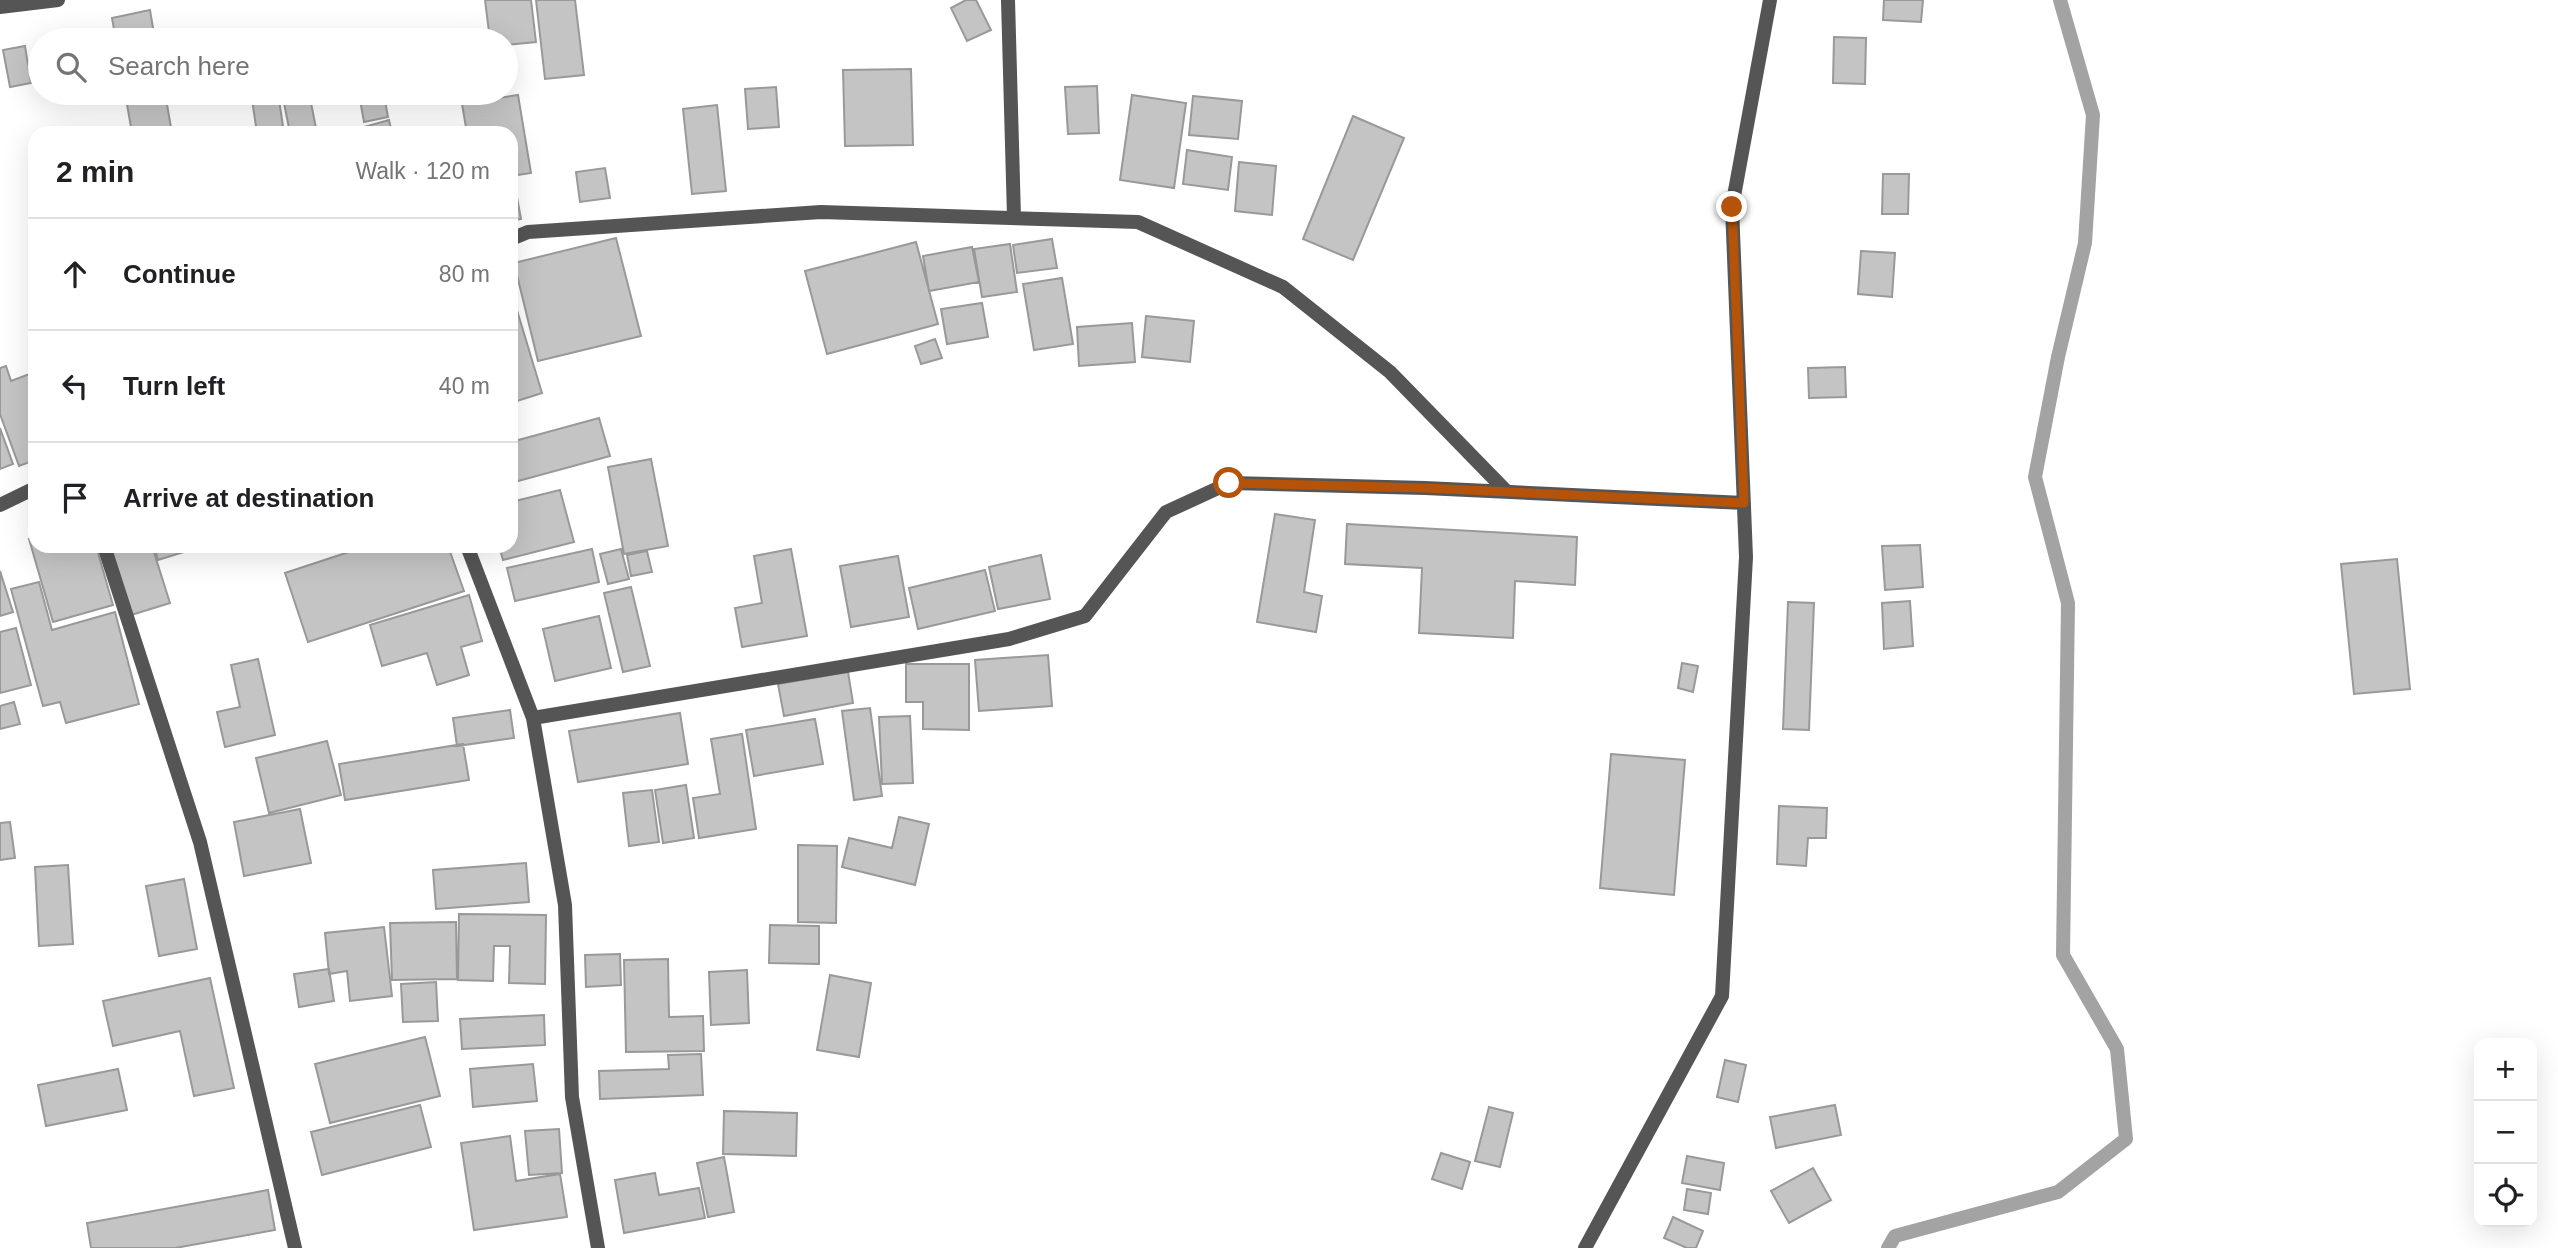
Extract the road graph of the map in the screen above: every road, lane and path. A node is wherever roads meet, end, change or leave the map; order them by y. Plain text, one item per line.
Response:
1 (58, 0) edge
2 (1008, 0) edge
3 (1770, 0) edge
4 (0, 7) edge
5 (1014, 218) junction
6 (518, 236) edge
7 (28, 491) edge
8 (1507, 492) junction
9 (1744, 503) junction
10 (0, 505) edge
11 (106, 553) edge
12 (470, 553) edge
13 (533, 718) junction
14 (295, 1248) edge
15 (598, 1248) edge
16 (1585, 1248) edge

1 - 4 street
2 - 5 street
3 - 9 street
5 - 6 street
5 - 8 street
7 - 10 street
8 - 9 street
8 - 13 street
9 - 16 street
11 - 14 street
12 - 13 street
13 - 15 street

